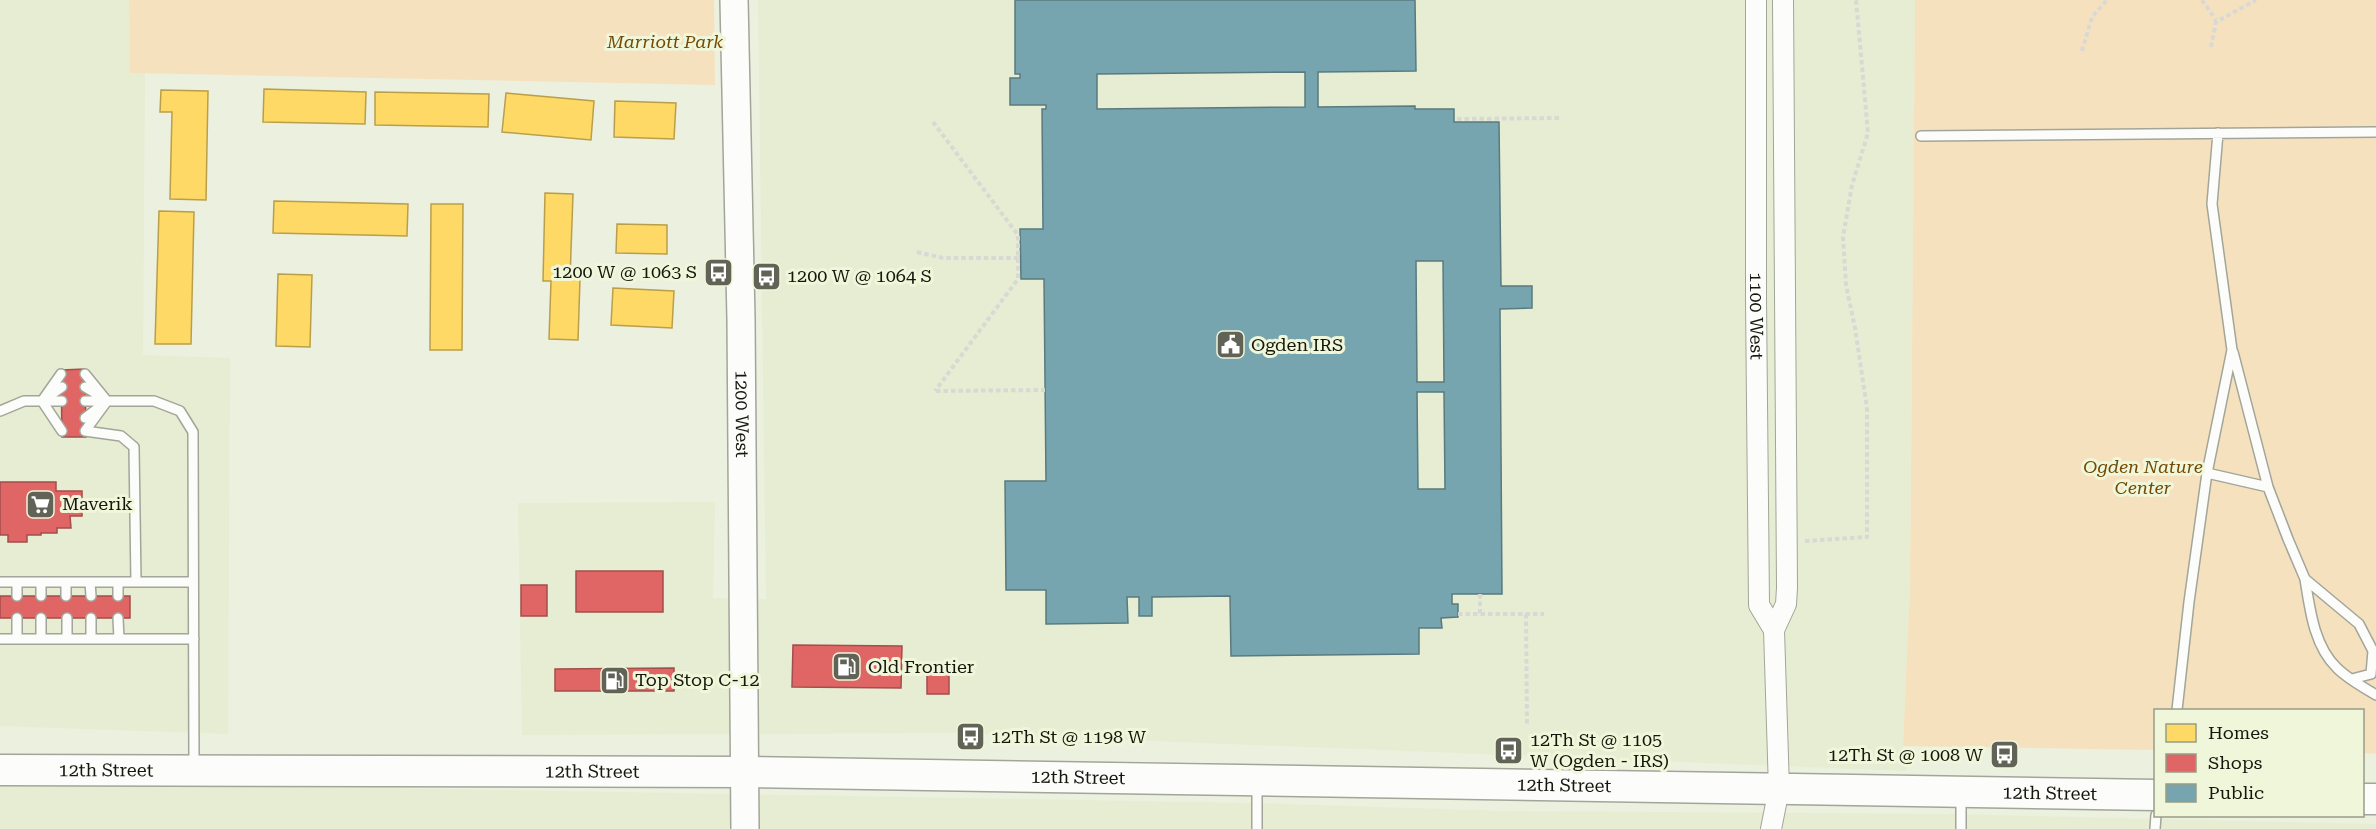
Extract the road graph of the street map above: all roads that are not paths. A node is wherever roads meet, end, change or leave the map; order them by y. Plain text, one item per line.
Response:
1 (734, 0) edge
2 (1756, 0) edge
3 (1783, 0) edge
4 (2376, 132) edge
5 (2218, 133) junction
6 (1921, 136) dead end
7 (2232, 350) junction
8 (61, 374) dead end
9 (85, 374) dead end
10 (62, 387) dead end
11 (85, 387) dead end
12 (42, 401) junction
13 (62, 401) dead end
14 (85, 401) dead end
15 (107, 401) junction
16 (0, 411) edge
17 (62, 418) dead end
18 (85, 418) dead end
19 (62, 431) dead end
20 (2207, 473) junction
21 (2268, 487) junction
22 (1786, 546) junction
23 (1758, 549) junction
24 (2305, 579) junction
25 (0, 582) edge
26 (17, 582) junction
27 (41, 582) junction
28 (66, 582) junction
29 (90, 582) junction
30 (118, 582) junction
31 (136, 582) junction
32 (194, 582) junction
33 (17, 596) dead end
34 (41, 596) dead end
35 (66, 596) dead end
36 (91, 596) dead end
37 (118, 596) dead end
38 (17, 618) dead end
39 (41, 618) dead end
40 (67, 618) dead end
41 (91, 618) dead end
42 (118, 618) dead end
43 (1774, 630) junction
44 (0, 639) edge
45 (17, 639) junction
46 (41, 639) junction
47 (67, 639) junction
48 (91, 639) junction
49 (119, 639) junction
50 (194, 639) junction
51 (2352, 679) junction
52 (2376, 695) edge
53 (2177, 709) edge
54 (0, 770) edge
55 (194, 771) junction
56 (744, 772) junction
57 (1257, 781) junction
58 (1779, 789) junction
59 (1961, 792) junction
60 (2154, 795) edge
61 (746, 829) edge
62 (1257, 829) edge
63 (1771, 829) edge
64 (1961, 829) edge

1 - 56 street, 1200 West
2 - 23 street, 1100 West
3 - 22 street, 1100 West
4 - 5 lane
5 - 6 lane
5 - 7 lane
7 - 20 lane
7 - 21 lane
8 - 12 lane
9 - 15 lane
10 - 12 lane
11 - 15 lane
12 - 13 lane
12 - 16 lane
12 - 17 lane
12 - 19 lane
14 - 15 lane
15 - 18 lane
15 - 31 lane
15 - 32 lane
20 - 21 lane
20 - 53 lane
21 - 24 lane
22 - 23 street
22 - 43 street, 1100 West
23 - 43 street, 1100 West
24 - 51 lane
24 - 51 lane
25 - 26 lane
26 - 27 lane
26 - 33 lane
27 - 28 lane
27 - 34 lane
28 - 29 lane
28 - 35 lane
29 - 30 lane
29 - 36 lane
30 - 31 lane
30 - 37 lane
31 - 32 lane
32 - 50 lane
38 - 45 lane
39 - 46 lane
40 - 47 lane
41 - 48 lane
42 - 49 lane
43 - 58 street, 1100 West
44 - 45 lane
45 - 46 lane
46 - 47 lane
47 - 48 lane
48 - 49 lane
49 - 50 lane
50 - 55 lane
51 - 52 lane
54 - 55 main road, 12th Street
55 - 56 main road, 12th Street
56 - 57 main road, 12th Street
56 - 61 street, 1200 West
57 - 58 main road, 12th Street
57 - 62 lane
58 - 59 main road, 12th Street
58 - 63 street, 1100 West
59 - 60 main road, 12th Street
59 - 64 lane

